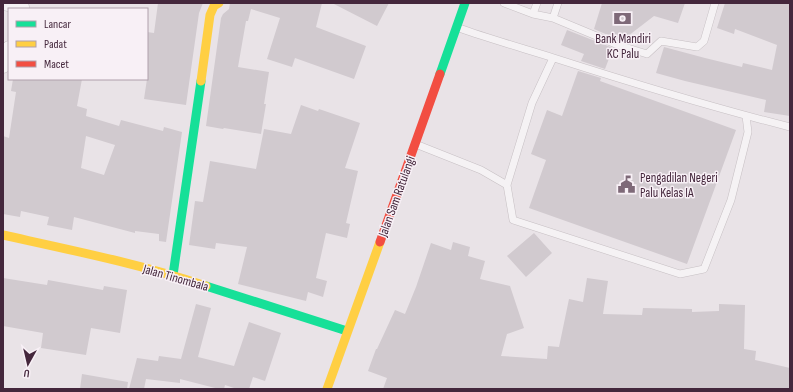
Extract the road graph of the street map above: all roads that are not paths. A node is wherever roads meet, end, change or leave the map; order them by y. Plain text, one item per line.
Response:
1 (3, 3) edge
2 (219, 3) edge
3 (465, 3) edge
4 (504, 3) edge
5 (537, 3) edge
6 (558, 3) edge
7 (714, 3) edge
8 (23, 6) edge
9 (533, 14) junction
10 (553, 18) junction
11 (457, 28) junction
12 (8, 51) edge
13 (553, 58) junction
14 (3, 66) edge
15 (746, 116) junction
16 (790, 127) edge
17 (416, 144) junction
18 (507, 185) junction
19 (3, 235) edge
20 (173, 275) junction
21 (347, 331) junction
22 (327, 389) edge

1 - 8 street
2 - 20 main road
3 - 11 main road, Jalan Sam Ratulangi
4 - 9 lane
5 - 9 lane
6 - 10 lane
7 - 10 lane
9 - 10 lane
11 - 13 lane
11 - 17 main road, Jalan Sam Ratulangi
12 - 14 street
13 - 15 lane
13 - 18 lane
15 - 16 lane
15 - 18 lane
17 - 18 lane
17 - 21 main road, Jalan Sam Ratulangi
19 - 20 main road, Jalan Tinombala
20 - 21 main road, Jalan Tinombala
21 - 22 main road, Jalan Sam Ratulangi

